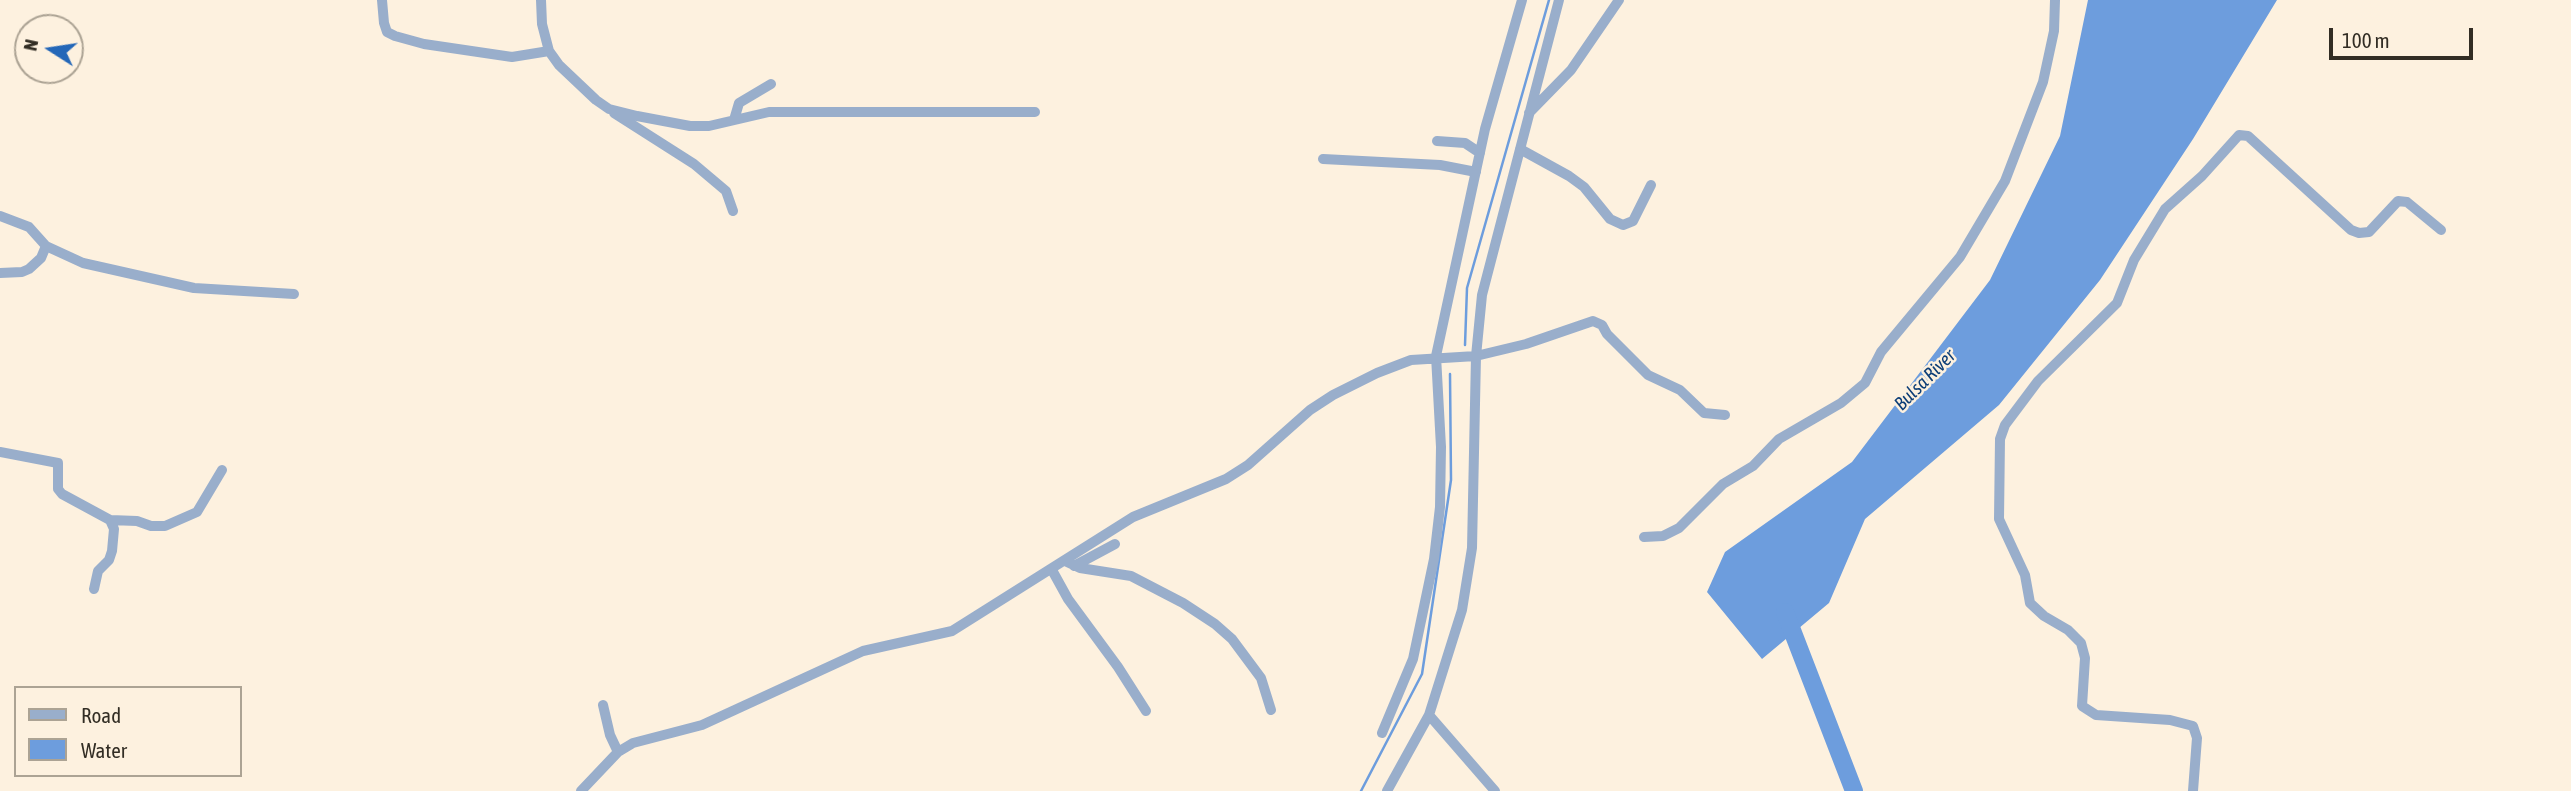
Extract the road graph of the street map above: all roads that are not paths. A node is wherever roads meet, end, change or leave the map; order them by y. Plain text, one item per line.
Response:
1 (382, 0) edge
2 (541, 0) edge
3 (1521, 0) edge
4 (1559, 0) edge
5 (1619, 0) edge
6 (2055, 0) edge
7 (549, 51) junction
8 (771, 84) dead end
9 (609, 109) junction
10 (1035, 112) dead end
11 (1530, 113) junction
12 (733, 120) junction
13 (1437, 141) dead end
14 (1520, 149) junction
15 (1480, 153) junction
16 (1323, 159) dead end
17 (1475, 172) junction
18 (1651, 185) dead end
19 (733, 211) dead end
20 (0, 216) edge
21 (2441, 230) dead end
22 (46, 246) junction
23 (0, 272) edge
24 (294, 294) dead end
25 (1436, 356) junction
26 (1476, 356) junction
27 (1725, 415) dead end
28 (0, 452) edge
29 (222, 470) dead end
30 (110, 520) junction
31 (1644, 537) dead end
32 (1115, 544) dead end
33 (1070, 563) junction
34 (1052, 570) junction
35 (94, 589) dead end
36 (603, 705) dead end
37 (1271, 710) dead end
38 (1146, 711) dead end
39 (1429, 715) junction
40 (1382, 733) dead end
41 (618, 752) junction
42 (581, 791) edge
43 (1387, 791) edge
44 (1496, 791) edge
45 (2193, 791) edge

1 - 7 street
2 - 7 street
3 - 15 street
4 - 11 street
5 - 11 street
6 - 31 street
7 - 9 street
8 - 12 street
9 - 12 street
9 - 19 street
10 - 12 street
11 - 14 street
13 - 15 street
14 - 18 street
14 - 26 street
15 - 17 street
16 - 17 street
17 - 25 street
20 - 22 street
21 - 45 street
22 - 23 street
22 - 24 street
25 - 26 street
25 - 33 street
25 - 40 street
26 - 27 street
26 - 39 street
28 - 30 street
29 - 30 street
30 - 35 street
32 - 33 street
33 - 34 street
33 - 37 street
34 - 38 street
34 - 41 street
36 - 41 street
39 - 43 street
39 - 44 street
41 - 42 street

